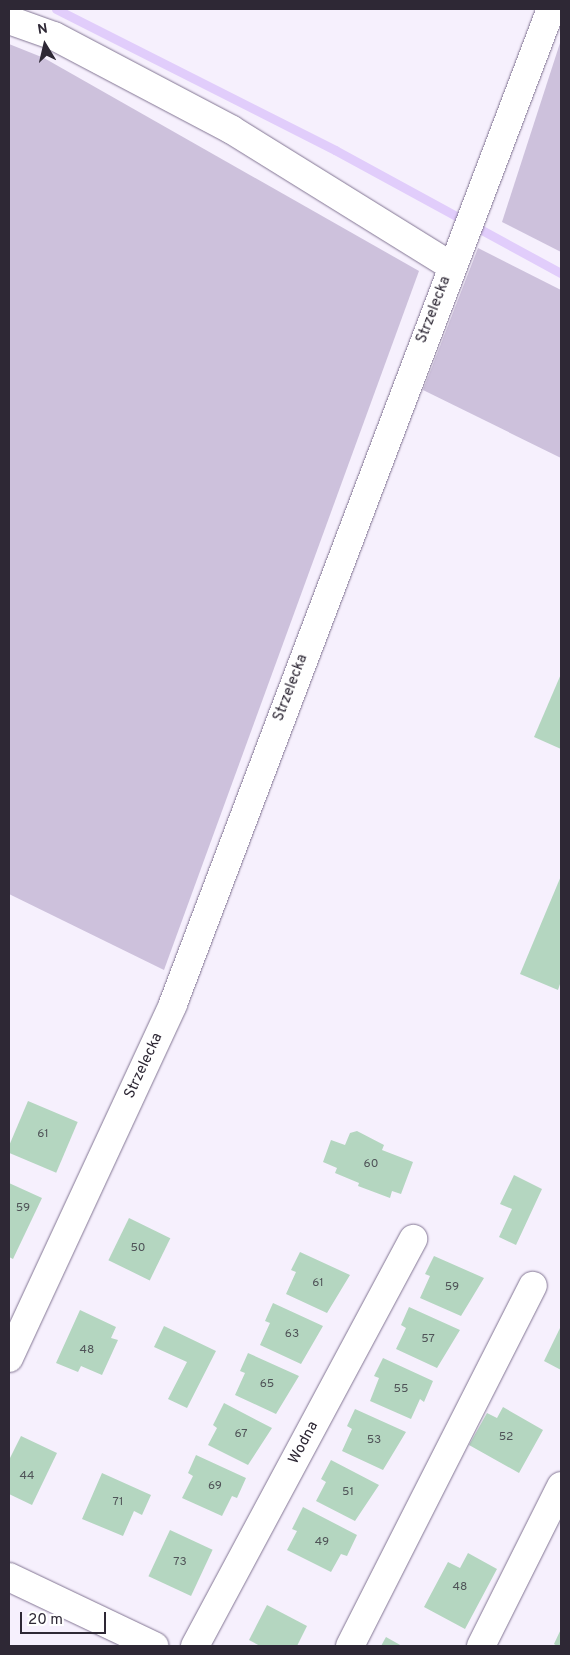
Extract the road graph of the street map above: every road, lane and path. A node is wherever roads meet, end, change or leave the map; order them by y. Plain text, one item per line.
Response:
1 (551, 9) edge
2 (9, 20) edge
3 (454, 258) junction
4 (413, 1239) dead end
5 (533, 1286) dead end
6 (9, 1358) edge
7 (561, 1486) edge
8 (9, 1577) edge
9 (154, 1646) edge
10 (196, 1646) edge
11 (350, 1646) edge
12 (481, 1646) edge

1 - 3 street, Strzelecka
2 - 3 street
3 - 6 street, Strzelecka
4 - 10 street, Wodna
5 - 11 street
7 - 12 street
8 - 9 street

